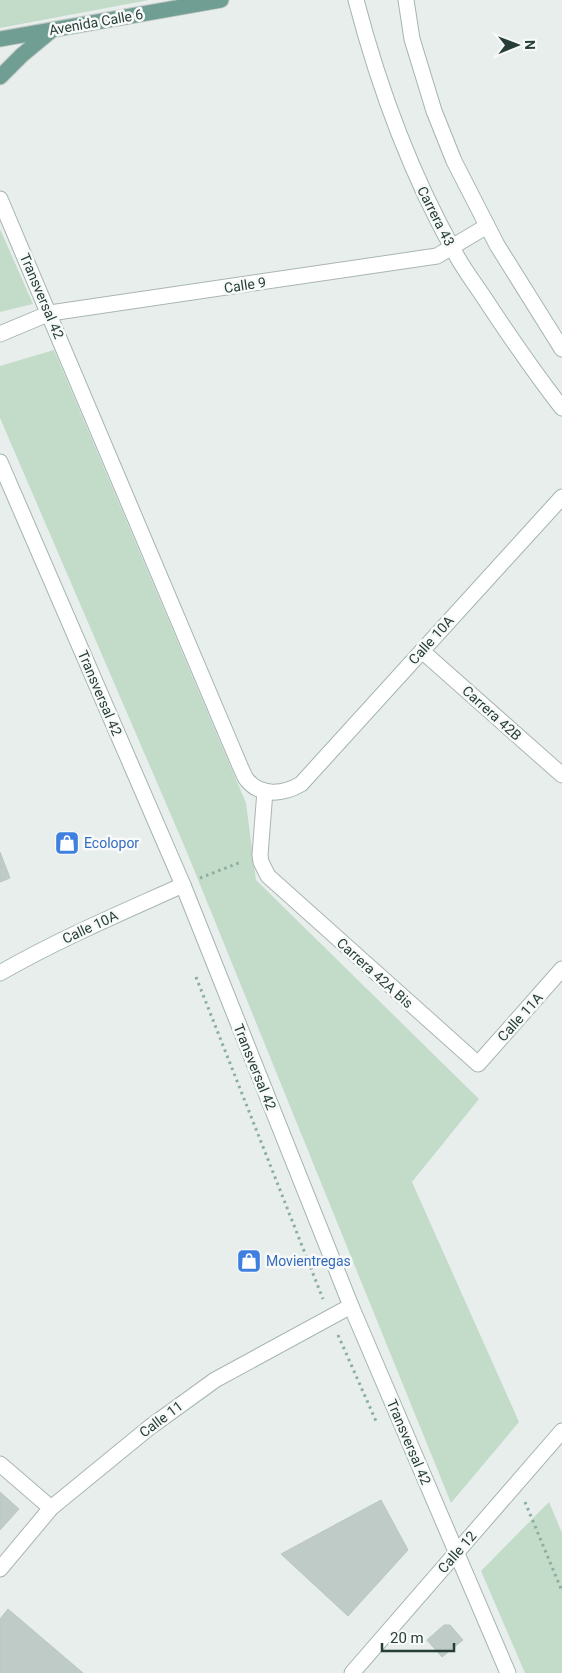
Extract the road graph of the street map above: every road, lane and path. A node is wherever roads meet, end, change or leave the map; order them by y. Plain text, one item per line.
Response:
1 (222, 0) edge
2 (356, 0) edge
3 (406, 0) edge
4 (52, 30) junction
5 (0, 39) edge
6 (0, 77) edge
7 (0, 200) edge
8 (486, 226) junction
9 (452, 248) junction
10 (50, 313) junction
11 (0, 334) edge
12 (562, 349) edge
13 (562, 408) edge
14 (0, 462) edge
15 (562, 497) edge
16 (422, 650) junction
17 (562, 775) edge
18 (265, 791) junction
19 (260, 855) junction
20 (183, 885) junction
21 (562, 969) edge
22 (0, 973) edge
23 (196, 977) dead end
24 (478, 1064) joint
25 (351, 1306) junction
26 (331, 1318) junction
27 (378, 1425) dead end
28 (562, 1431) edge
29 (0, 1464) edge
30 (517, 1483) junction
31 (51, 1508) junction
32 (456, 1553) junction
33 (0, 1569) edge
34 (562, 1592) edge
35 (352, 1673) edge
36 (508, 1673) edge

1 - 4 main road, Avenida Calle 6
2 - 9 street, Carrera 43
3 - 8 street
4 - 5 main road, Avenida Calle 6
4 - 6 main road
7 - 10 street, Transversal 42
8 - 9 street, Calle 9
8 - 12 street
9 - 10 street, Calle 9
9 - 13 street, Carrera 43
10 - 11 street, Calle 9
10 - 18 street, Transversal 42
14 - 20 street, Transversal 42
15 - 16 street, Calle 10A
16 - 17 street, Carrera 42B
16 - 18 street, Calle 10A
18 - 19 street
19 - 20 path
19 - 24 street, Carrera 42A Bis
20 - 22 street, Calle 10A
20 - 25 street, Transversal 42
21 - 24 street, Calle 11A
23 - 26 path
25 - 26 street, Calle 11
25 - 32 street, Transversal 42
26 - 27 path
26 - 31 street, Calle 11
28 - 30 street, Calle 12
29 - 31 street
30 - 32 street, Calle 12
30 - 34 path
31 - 33 street, Calle 11
32 - 35 street, Calle 12
32 - 36 street, Transversal 42

